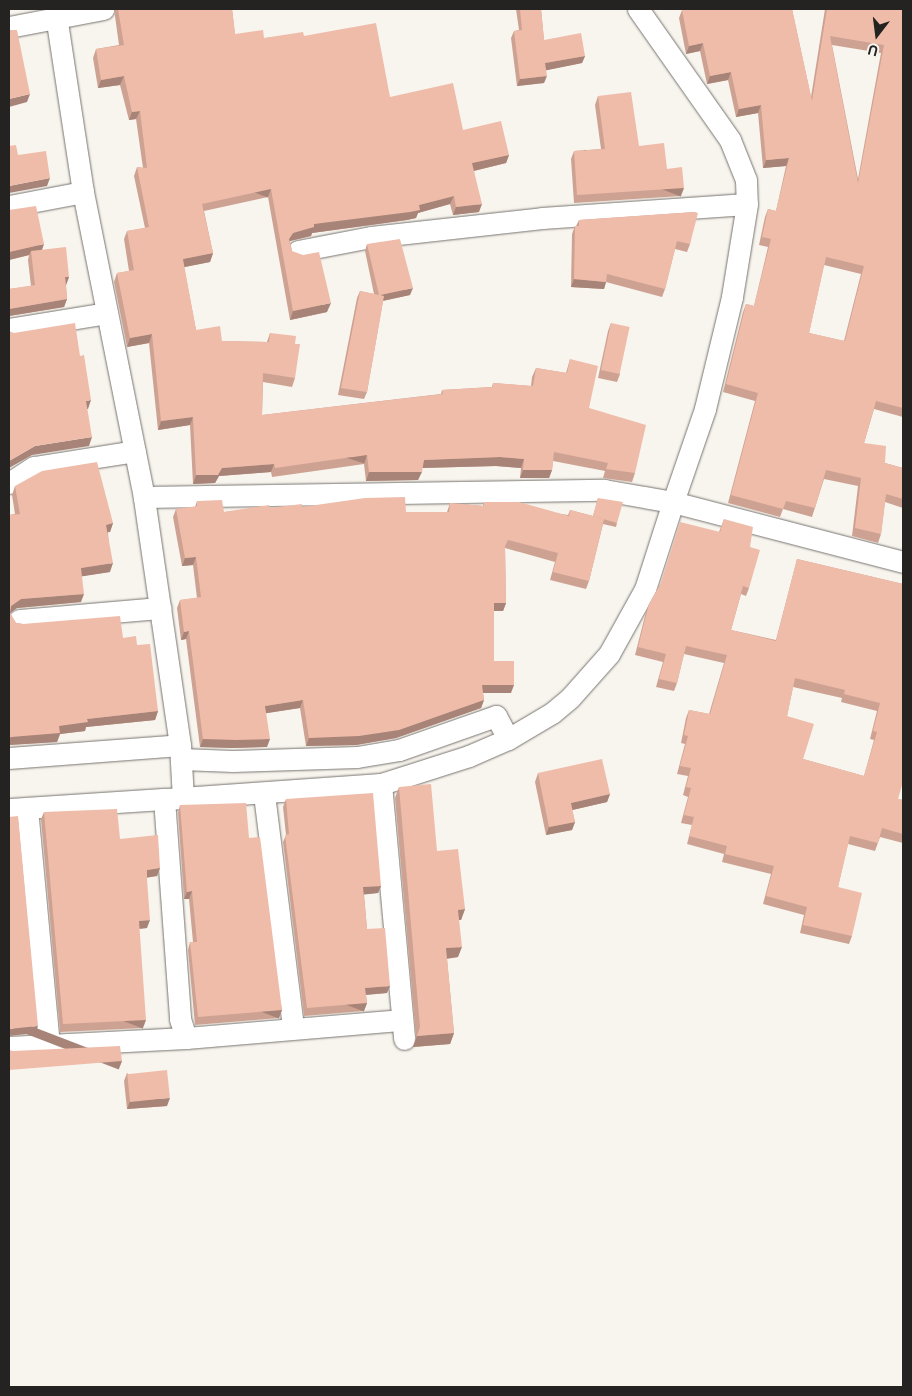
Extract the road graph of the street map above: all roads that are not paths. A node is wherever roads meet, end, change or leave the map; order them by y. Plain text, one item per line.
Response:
1 (103, 9) edge
2 (638, 9) edge
3 (56, 12) edge
4 (9, 26) edge
5 (83, 192) junction
6 (741, 204) junction
7 (9, 206) edge
8 (298, 251) edge
9 (107, 313) junction
10 (9, 329) edge
11 (135, 452) junction
12 (9, 484) edge
13 (144, 497) junction
14 (671, 501) junction
15 (903, 562) edge
16 (160, 608) junction
17 (20, 620) dead end
18 (504, 730) junction
19 (9, 758) edge
20 (179, 776) junction
21 (381, 784) junction
22 (264, 794) junction
23 (18, 809) edge
24 (293, 1028) junction
25 (186, 1038) junction
26 (50, 1044) junction
27 (9, 1047) edge

1 - 3 street
2 - 6 street
3 - 4 street
3 - 5 street
5 - 7 street
5 - 9 street
6 - 8 street
6 - 14 street
9 - 10 street
9 - 11 street
11 - 12 street
11 - 13 street
13 - 14 street
13 - 16 street
14 - 15 street
14 - 18 street
16 - 17 street
16 - 20 street
18 - 20 street
18 - 21 street
19 - 20 street
20 - 22 street
20 - 23 street
20 - 25 street
21 - 22 street
21 - 24 street
22 - 24 street
23 - 26 street
24 - 25 street
25 - 26 street
26 - 27 street

